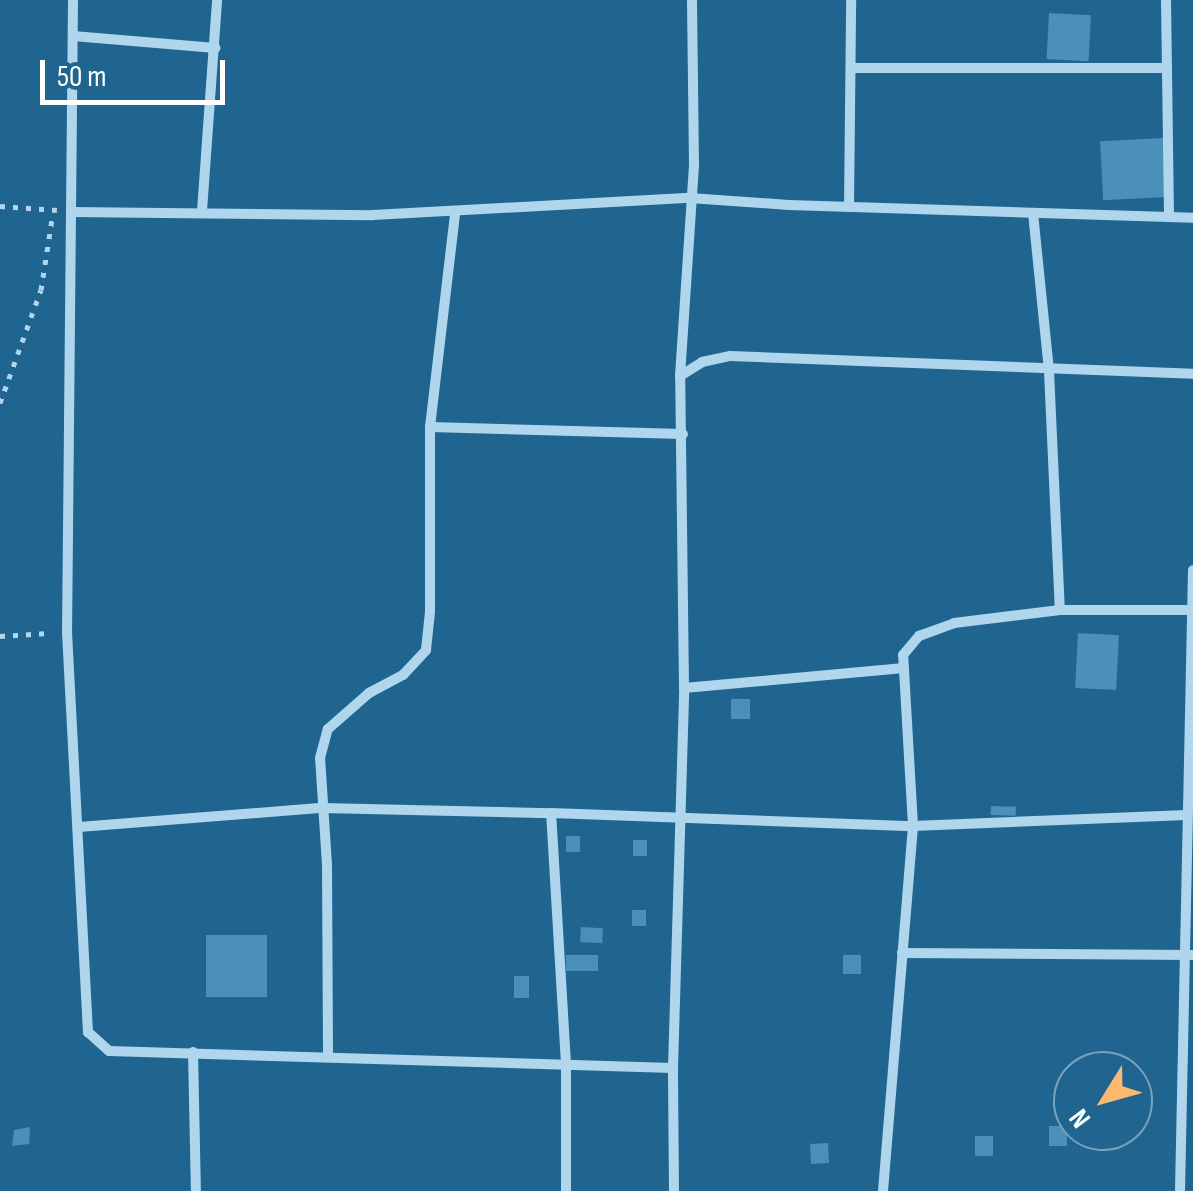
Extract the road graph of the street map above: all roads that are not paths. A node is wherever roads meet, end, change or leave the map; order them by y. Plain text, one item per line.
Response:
1 (73, 0) edge
2 (216, 0) edge
3 (692, 0) edge
4 (851, 0) edge
5 (1166, 0) edge
6 (73, 36) junction
7 (215, 48) junction
8 (852, 68) junction
9 (1167, 68) junction
10 (690, 198) junction
11 (849, 207) junction
12 (202, 211) junction
13 (71, 212) junction
14 (455, 213) junction
15 (1033, 213) junction
16 (1169, 216) junction
17 (1193, 218) edge
18 (1049, 372) junction
19 (1193, 374) edge
20 (680, 376) junction
21 (430, 427) junction
22 (683, 434) junction
23 (1193, 570) edge
24 (1060, 610) junction
25 (1191, 610) edge
26 (1191, 640) edge
27 (904, 668) junction
28 (684, 688) junction
29 (322, 808) junction
30 (551, 813) junction
31 (1188, 815) junction
32 (680, 818) junction
33 (913, 826) junction
34 (79, 827) junction
35 (902, 952) junction
36 (1188, 954) edge
37 (193, 1052) junction
38 (328, 1054) junction
39 (566, 1064) junction
40 (673, 1068) junction
41 (1187, 1077) edge
42 (196, 1191) edge
43 (566, 1191) edge
44 (674, 1191) edge
45 (882, 1191) edge
46 (1180, 1191) edge

1 - 6 street
2 - 7 street
3 - 10 street
4 - 8 street
5 - 9 street
6 - 7 street
6 - 13 street
7 - 12 street
8 - 9 street
8 - 11 street
9 - 16 street
10 - 11 street
10 - 14 street
10 - 20 street
11 - 15 street
12 - 13 street
12 - 14 street
13 - 34 street
14 - 21 street
15 - 16 street
15 - 18 street
16 - 17 street
18 - 19 street
18 - 20 street
18 - 24 street
20 - 22 street
21 - 22 street
21 - 29 street
22 - 28 street
23 - 25 street
24 - 25 street
24 - 27 street
25 - 26 street
26 - 31 street
27 - 28 street
27 - 33 street
28 - 32 street
29 - 30 street
29 - 34 street
29 - 38 street
30 - 32 street
30 - 39 street
31 - 33 street
31 - 36 street
32 - 33 street
32 - 40 street
33 - 35 street
34 - 37 street
35 - 36 street
35 - 45 street
36 - 41 street
37 - 38 street
37 - 42 street
38 - 39 street
39 - 40 street
39 - 43 street
40 - 44 street
41 - 46 street

